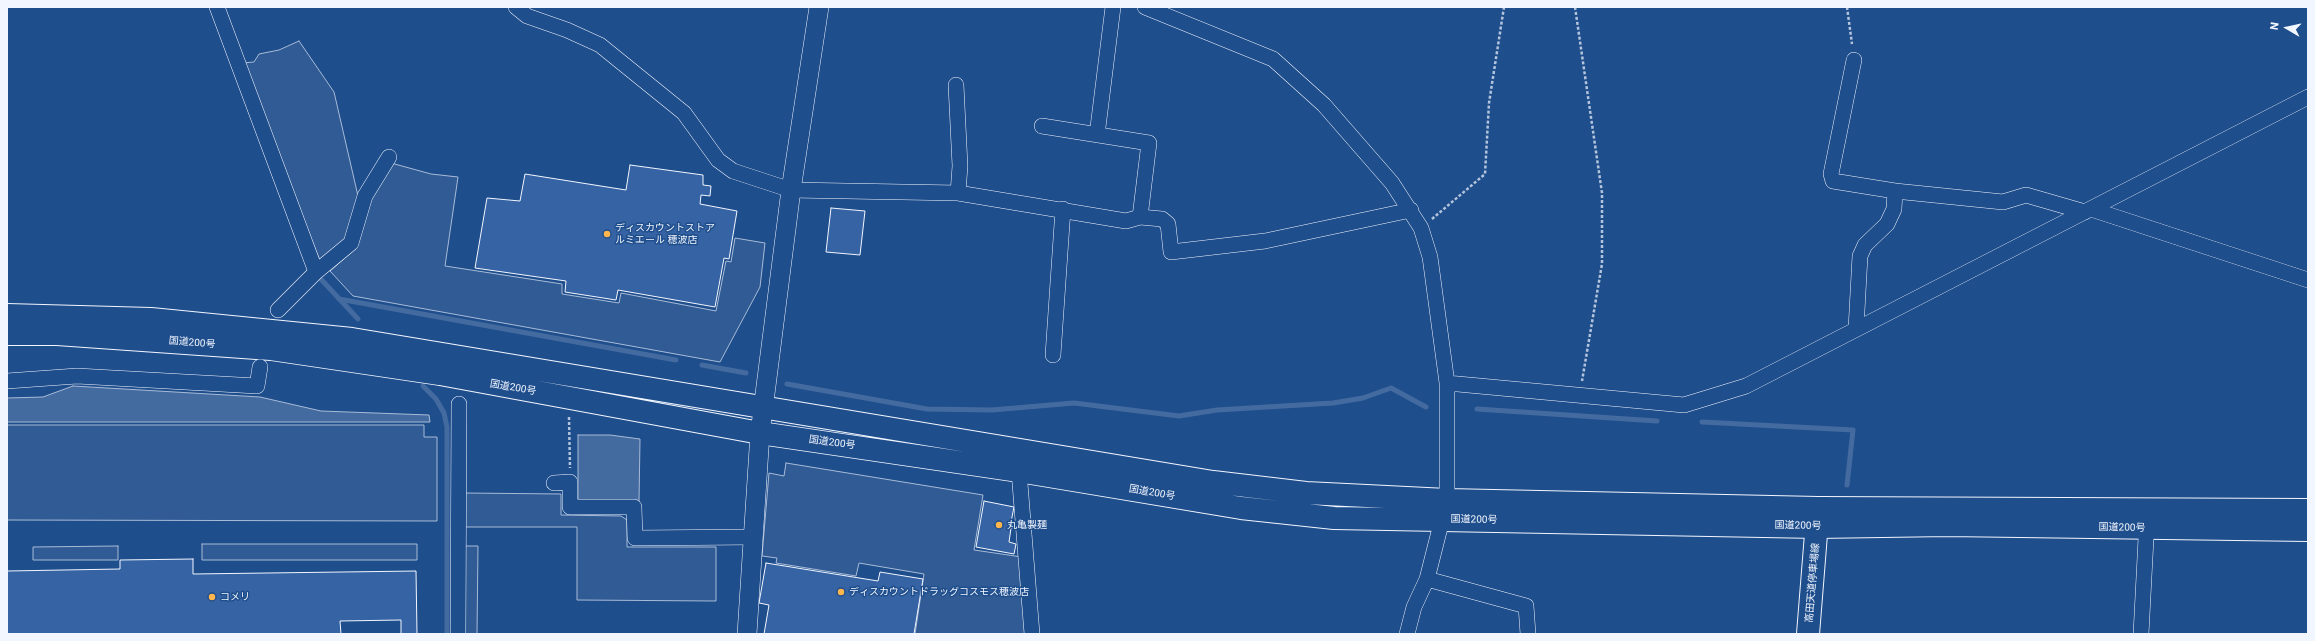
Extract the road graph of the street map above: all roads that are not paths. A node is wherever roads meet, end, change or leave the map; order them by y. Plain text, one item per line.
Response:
1 (217, 7) edge
2 (516, 7) edge
3 (819, 7) edge
4 (1113, 7) edge
5 (1145, 7) edge
6 (1854, 60) road end
7 (956, 86) dead end
8 (2308, 97) edge
9 (1042, 126) dead end
10 (1097, 135) junction
11 (389, 157) dead end
12 (791, 190) junction
13 (1896, 191) junction
14 (958, 193) junction
15 (1063, 209) junction
16 (1411, 210) junction
17 (2088, 210) junction
18 (1140, 217) junction
19 (316, 272) junction
20 (2308, 280) edge
21 (278, 310) dead end
22 (7, 315) edge
23 (1856, 329) junction
24 (7, 334) edge
25 (1053, 355) dead end
26 (260, 366) dead end
27 (7, 381) edge
28 (1447, 383) junction
29 (459, 404) dead end
30 (763, 408) junction
31 (760, 433) junction
32 (1020, 460) junction
33 (554, 483) dead end
34 (1445, 510) junction
35 (2308, 510) edge
36 (1818, 517) junction
37 (2147, 518) junction
38 (2308, 530) edge
39 (753, 537) junction
40 (1427, 579) junction
41 (458, 634) edge
42 (747, 634) edge
43 (1032, 634) edge
44 (1407, 634) edge
45 (1528, 634) edge
46 (1808, 634) edge
47 (2141, 634) edge

1 - 19 street
2 - 12 street
3 - 12 street
4 - 10 street
5 - 16 street
6 - 13 street
7 - 14 street
8 - 17 street
9 - 10 street
10 - 18 street
11 - 19 street
12 - 14 street
12 - 30 street
13 - 17 street
13 - 23 street
14 - 15 street
15 - 18 street
15 - 25 street
16 - 18 street
16 - 28 street
17 - 20 street
17 - 23 street
19 - 21 street
22 - 30 main road, 国道200号
23 - 28 street
24 - 31 main road, 国道200号
26 - 27 street
28 - 34 street
29 - 41 street
30 - 31 street
30 - 32 main road, 国道200号
31 - 32 main road, 国道200号
31 - 39 street
32 - 34 main road, 国道200号
32 - 43 street
33 - 39 street
34 - 36 main road, 国道200号
34 - 40 street
35 - 37 main road, 国道200号
36 - 37 main road, 国道200号
36 - 46 main road, 高田天道停車場線
37 - 38 main road, 国道200号
37 - 47 street
39 - 42 street
40 - 44 street
40 - 45 street

